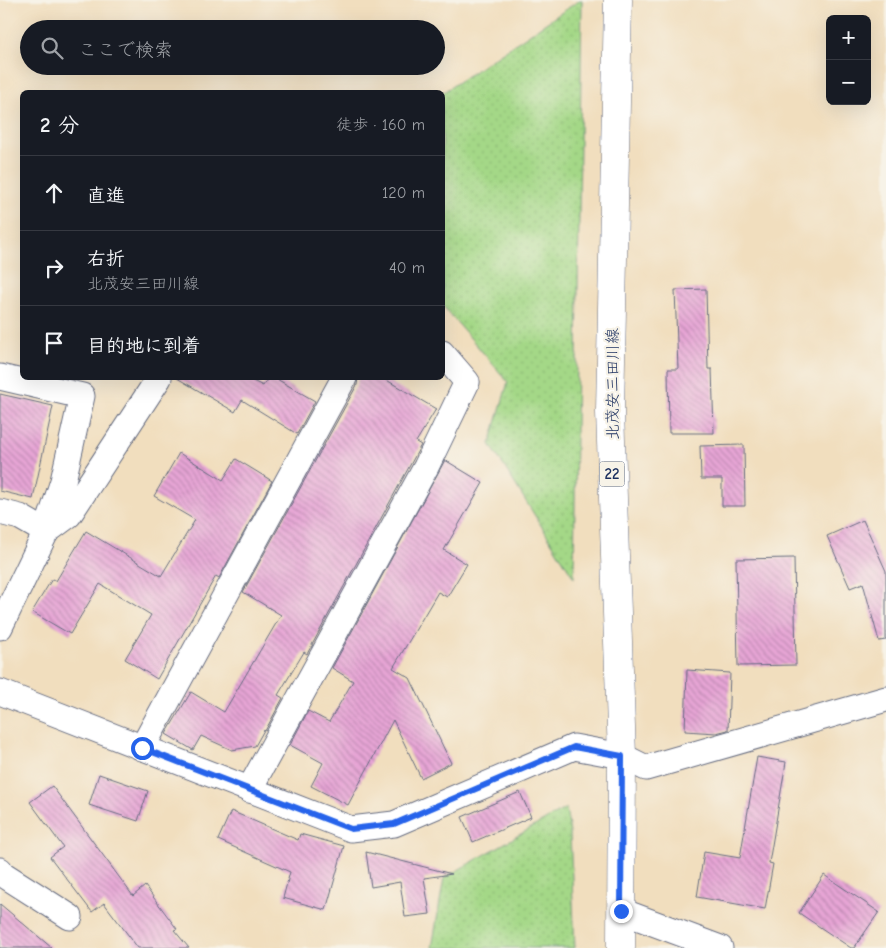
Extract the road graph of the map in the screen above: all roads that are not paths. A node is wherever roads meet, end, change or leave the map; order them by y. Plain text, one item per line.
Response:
1 (618, 0) edge
2 (445, 356) edge
3 (0, 377) edge
4 (159, 380) edge
5 (343, 380) edge
6 (0, 512) edge
7 (46, 532) junction
8 (0, 627) edge
9 (0, 692) edge
10 (886, 699) edge
11 (142, 748) junction
12 (622, 756) junction
13 (249, 790) junction
14 (0, 870) edge
15 (621, 911) junction
16 (70, 917) dead end
17 (621, 948) edge
18 (720, 948) edge

1 - 12 main road, 北茂安三田川線 / 22
2 - 13 street
3 - 7 street
4 - 7 street
5 - 11 street
6 - 7 street
7 - 8 street
9 - 11 street
10 - 12 street
11 - 13 street
12 - 13 street
12 - 15 main road, 北茂安三田川線 / 22
14 - 16 street
15 - 17 main road, 北茂安三田川線 / 22
15 - 18 street

